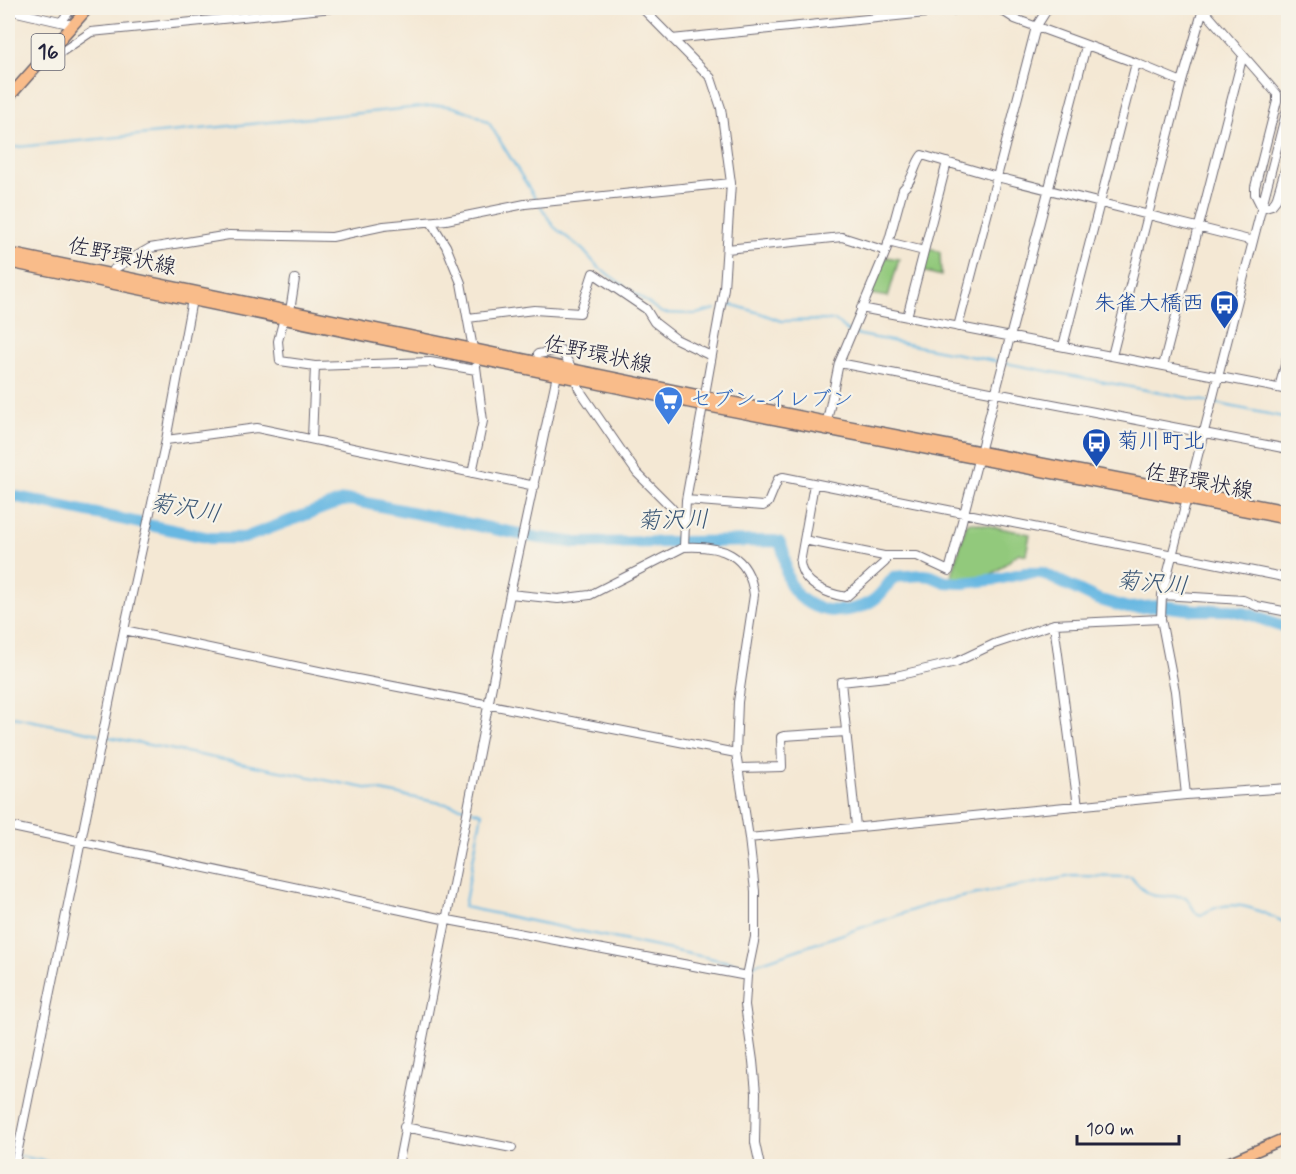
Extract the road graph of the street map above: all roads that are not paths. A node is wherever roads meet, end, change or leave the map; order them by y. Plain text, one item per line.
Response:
1 (72, 8) edge
2 (88, 8) edge
3 (333, 8) edge
4 (642, 8) edge
5 (975, 8) edge
6 (998, 8) edge
7 (1008, 8) edge
8 (1048, 8) edge
9 (1203, 8) edge
10 (8, 10) edge
11 (1015, 19) junction
12 (61, 22) junction
13 (73, 25) junction
14 (1036, 27) junction
15 (672, 39) junction
16 (1086, 46) junction
17 (49, 51) junction
18 (1243, 55) junction
19 (1136, 63) junction
20 (1182, 82) junction
21 (8, 98) edge
22 (1288, 105) edge
23 (1288, 160) edge
24 (947, 162) junction
25 (997, 177) junction
26 (732, 183) junction
27 (1048, 190) junction
28 (1100, 202) junction
29 (1262, 208) junction
30 (1148, 215) junction
31 (431, 222) junction
32 (1198, 228) junction
33 (1253, 241) junction
34 (887, 246) junction
35 (727, 249) junction
36 (924, 251) junction
37 (8, 253) edge
38 (8, 262) edge
39 (112, 279) junction
40 (295, 279) dead end
41 (193, 296) junction
42 (861, 308) junction
43 (287, 315) junction
44 (907, 317) junction
45 (468, 318) junction
46 (958, 327) junction
47 (1011, 337) junction
48 (1063, 346) junction
49 (474, 353) junction
50 (538, 354) dead end
51 (1288, 354) edge
52 (711, 356) junction
53 (1112, 356) junction
54 (839, 363) junction
55 (315, 366) junction
56 (1163, 366) junction
57 (476, 370) junction
58 (558, 371) junction
59 (575, 374) junction
60 (1218, 376) junction
61 (1284, 389) edge
62 (996, 392) junction
63 (703, 401) junction
64 (826, 426) junction
65 (1204, 432) junction
66 (312, 439) junction
67 (166, 440) junction
68 (1288, 449) edge
69 (980, 455) junction
70 (472, 473) junction
71 (814, 484) junction
72 (535, 486) junction
73 (1187, 495) junction
74 (686, 500) junction
75 (1288, 511) edge
76 (965, 515) junction
77 (1288, 519) edge
78 (685, 525) junction
79 (804, 540) junction
80 (684, 547) junction
81 (1172, 555) junction
82 (884, 556) junction
83 (1288, 578) edge
84 (510, 594) junction
85 (1162, 595) junction
86 (1288, 612) edge
87 (1161, 619) junction
88 (1054, 624) junction
89 (124, 630) junction
90 (490, 704) junction
91 (846, 732) junction
92 (736, 753) junction
93 (739, 768) junction
94 (1288, 788) edge
95 (1186, 795) junction
96 (1078, 806) junction
97 (8, 826) edge
98 (856, 826) junction
99 (749, 838) junction
100 (81, 841) junction
101 (448, 920) junction
102 (747, 976) junction
103 (405, 1128) junction
104 (1288, 1137) edge
105 (512, 1148) dead end
106 (15, 1164) dead end
107 (398, 1167) edge
108 (760, 1167) edge
109 (1221, 1167) edge

1 - 12 street
2 - 13 main road, 16
3 - 17 street
4 - 15 street
5 - 15 street
6 - 11 street
7 - 11 street
8 - 14 street
9 - 18 street
9 - 20 street
10 - 12 street
11 - 14 street
12 - 13 street
13 - 17 main road, 16
14 - 16 street
14 - 25 street
15 - 26 street
16 - 19 street
16 - 27 street
17 - 21 main road, 16
18 - 29 street
18 - 32 street
19 - 20 street
19 - 28 street
20 - 30 street
22 - 29 street
23 - 29 street
24 - 25 street
24 - 34 street
24 - 36 street
25 - 27 street
25 - 46 street
26 - 31 street
26 - 35 street
27 - 28 street
27 - 47 street
28 - 30 street
28 - 48 street
29 - 33 street
30 - 32 street
30 - 53 street
31 - 39 street
31 - 45 street
32 - 33 street
32 - 56 street
33 - 60 street
34 - 35 street
34 - 36 street
34 - 42 street
35 - 52 street
36 - 44 street
37 - 39 main road, 佐野環状線
38 - 39 main road, 佐野環状線
39 - 41 main road, 佐野環状線
40 - 43 street
41 - 43 main road, 佐野環状線
41 - 67 street
42 - 44 street
42 - 54 street
43 - 49 main road, 佐野環状線
43 - 55 street
44 - 46 street
45 - 49 street
45 - 52 street
46 - 47 street
47 - 48 street
47 - 62 street
48 - 53 street
49 - 57 street
49 - 58 main road, 佐野環状線
50 - 59 street
51 - 61 street
52 - 63 street
53 - 56 street
54 - 62 street
54 - 64 street
55 - 57 street
55 - 66 street
56 - 60 street
57 - 70 street
58 - 59 main road, 佐野環状線
58 - 72 street
59 - 63 main road, 佐野環状線
59 - 78 street
60 - 61 street
60 - 65 street
62 - 65 street
62 - 69 street
63 - 64 main road, 佐野環状線
63 - 74 street
64 - 69 main road, 佐野環状線
65 - 68 street
65 - 73 street
66 - 67 street
66 - 70 street
67 - 89 street
69 - 73 main road, 佐野環状線
69 - 76 street
70 - 72 street
71 - 74 street
71 - 76 street
71 - 79 street
72 - 84 street
73 - 75 main road, 佐野環状線
73 - 77 main road, 佐野環状線
73 - 81 street
74 - 78 street
76 - 81 street
76 - 82 street
78 - 80 street
79 - 82 street
79 - 82 street
80 - 84 street
80 - 92 street
81 - 83 street
81 - 85 street
84 - 90 street
85 - 86 street
85 - 87 street
87 - 88 street
87 - 95 street
88 - 91 street
88 - 96 street
89 - 90 street
89 - 100 street
90 - 92 street
90 - 101 street
91 - 93 street
91 - 98 street
92 - 93 street
93 - 99 street
94 - 95 street
95 - 96 street
96 - 98 street
97 - 100 street
98 - 99 street
99 - 102 street
100 - 101 street
100 - 106 street
101 - 102 street
101 - 103 street
102 - 108 street
103 - 105 street
103 - 107 street
104 - 109 main road

